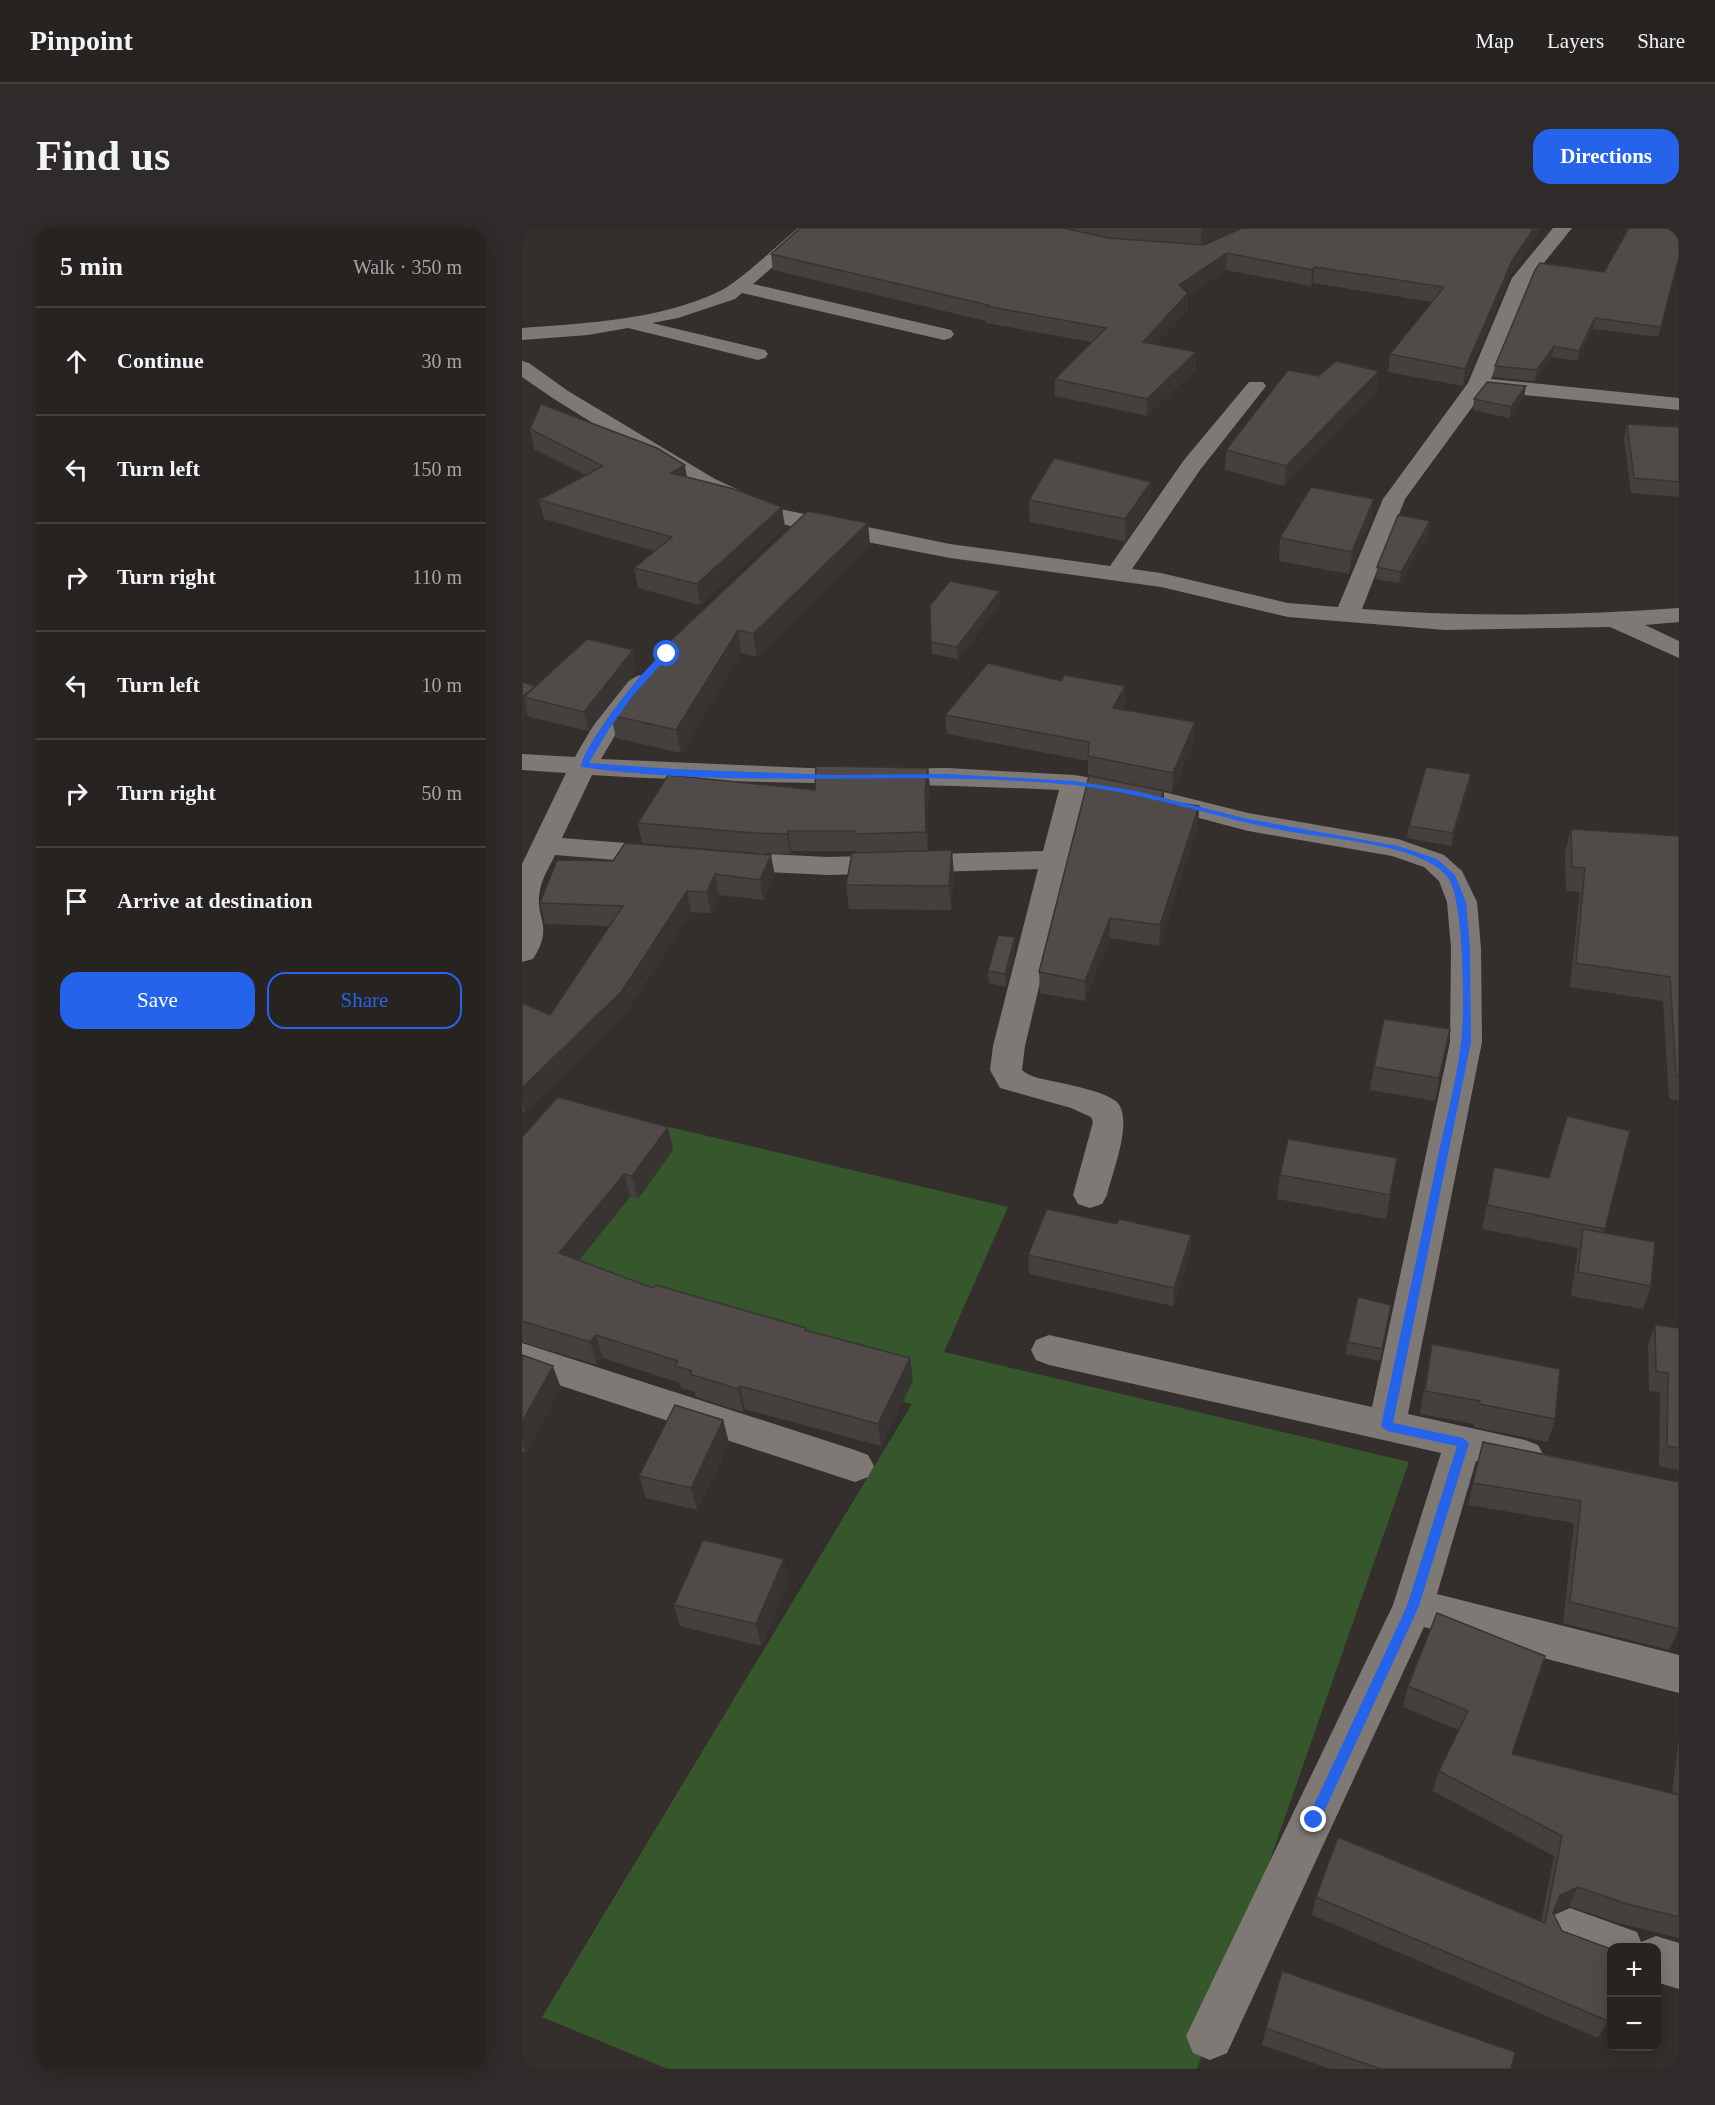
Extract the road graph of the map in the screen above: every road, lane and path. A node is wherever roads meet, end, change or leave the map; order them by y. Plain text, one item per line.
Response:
1 (809, 228) edge
2 (1563, 228) edge
3 (738, 286) junction
4 (623, 323) junction
5 (522, 334) edge
6 (944, 334) dead end
7 (758, 354) dead end
8 (522, 367) edge
9 (1478, 384) junction
10 (1256, 386) dead end
11 (1679, 404) edge
12 (1116, 574) junction
13 (1347, 615) junction
14 (1679, 615) edge
15 (1614, 620) junction
16 (1679, 650) edge
17 (659, 662) edge
18 (522, 762) edge
19 (584, 765) junction
20 (1074, 783) junction
21 (546, 845) junction
22 (1055, 860) junction
23 (522, 952) edge
24 (1090, 1195) dead end
25 (1048, 1350) dead end
26 (522, 1358) edge
27 (1387, 1426) junction
28 (1463, 1443) junction
29 (1554, 1462) edge
30 (855, 1466) dead end
31 (1413, 1606) junction
32 (1679, 1674) edge
33 (1570, 1931) edge
34 (1608, 1943) edge
35 (1661, 1961) edge
36 (1679, 1966) edge
37 (1210, 2036) dead end

1 - 3 street
2 - 9 street
3 - 4 street
3 - 6 street
4 - 5 street
4 - 7 street
8 - 12 street
9 - 11 street
9 - 13 street
10 - 12 street
12 - 13 street
13 - 15 street
14 - 15 street
15 - 16 street
17 - 19 street
18 - 19 street
19 - 20 street
19 - 21 street
20 - 22 street
20 - 27 street
21 - 22 street
21 - 23 street
22 - 24 street
25 - 27 street
26 - 30 street
27 - 28 street
28 - 29 street
28 - 31 street
31 - 32 street
31 - 37 street
33 - 34 street
35 - 36 street

